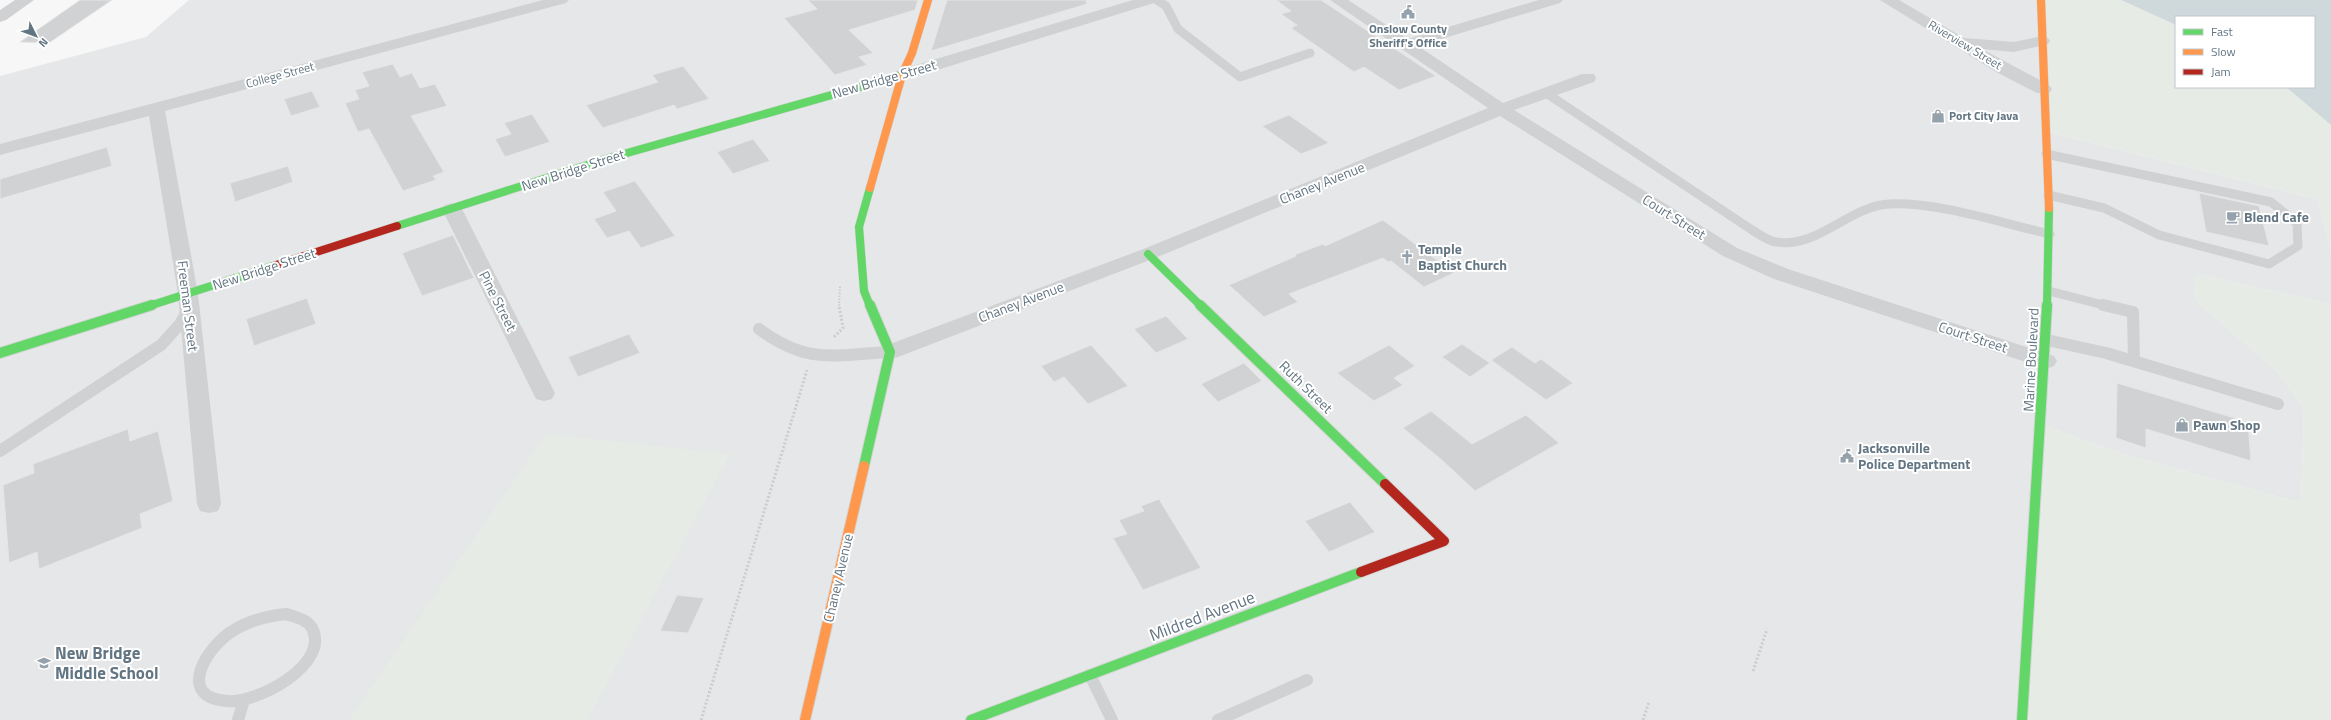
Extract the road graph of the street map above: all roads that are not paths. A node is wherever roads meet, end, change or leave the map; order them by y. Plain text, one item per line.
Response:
1 (26, 0) edge
2 (561, 0) edge
3 (928, 0) edge
4 (1150, 0) edge
5 (1157, 0) edge
6 (1338, 0) edge
7 (1555, 0) edge
8 (1888, 0) edge
9 (2041, 3) edge
10 (0, 17) edge
11 (1957, 39) junction
12 (2042, 41) junction
13 (1406, 45) junction
14 (1310, 52) dead end
15 (902, 75) junction
16 (1588, 78) dead end
17 (2043, 89) junction
18 (1546, 93) junction
19 (156, 108) junction
20 (1502, 109) junction
21 (0, 150) edge
22 (2046, 154) junction
23 (2048, 195) junction
24 (452, 209) junction
25 (2050, 234) junction
26 (1148, 254) junction
27 (2048, 291) junction
28 (189, 300) junction
29 (759, 328) dead end
30 (2047, 340) junction
31 (890, 352) junction
32 (0, 354) edge
33 (2046, 361) junction
34 (2134, 361) junction
35 (544, 393) dead end
36 (2278, 404) dead end
37 (0, 451) edge
38 (209, 504) dead end
39 (1444, 541) joint
40 (1090, 675) junction
41 (1307, 680) dead end
42 (244, 700) junction
43 (238, 720) edge
44 (805, 720) edge
45 (971, 720) edge
46 (1112, 720) edge
47 (1218, 720) edge
48 (2022, 720) edge

1 - 10 street
2 - 19 street, College Street
3 - 15 main road
4 - 15 street, New Bridge Street
5 - 14 lane
6 - 13 street, Court Street
7 - 13 street
8 - 11 street, Riverview Street
9 - 12 main road, Marine Boulevard
11 - 12 street
11 - 17 street, Riverview Street
12 - 17 main road, Marine Boulevard
13 - 20 street, Court Street
15 - 24 main road, New Bridge Street
15 - 31 main road
16 - 18 street, Chaney Avenue
17 - 22 main road, Marine Boulevard
18 - 20 street, Chaney Avenue
18 - 25 lane
19 - 21 street, College Street
19 - 28 street, Freeman Street
20 - 26 street, Chaney Avenue
20 - 33 street, Court Street
22 - 23 main road, Marine Boulevard
22 - 23 lane
23 - 25 main road, Marine Boulevard
24 - 28 main road, New Bridge Street
24 - 35 street, Pine Street
25 - 27 main road, Marine Boulevard
26 - 31 street, Chaney Avenue
26 - 39 main road, Ruth Street
27 - 30 main road, Marine Boulevard
27 - 34 lane
28 - 32 main road, New Bridge Street
28 - 37 lane
28 - 38 street, Freeman Street
29 - 31 lane
30 - 33 main road, Marine Boulevard
30 - 34 lane
31 - 44 main road, Chaney Avenue
33 - 48 main road, Marine Boulevard
34 - 36 lane
39 - 40 main road, Mildred Avenue
40 - 45 main road, Mildred Avenue
40 - 46 lane
41 - 47 lane
42 - 42 lane
42 - 43 lane

